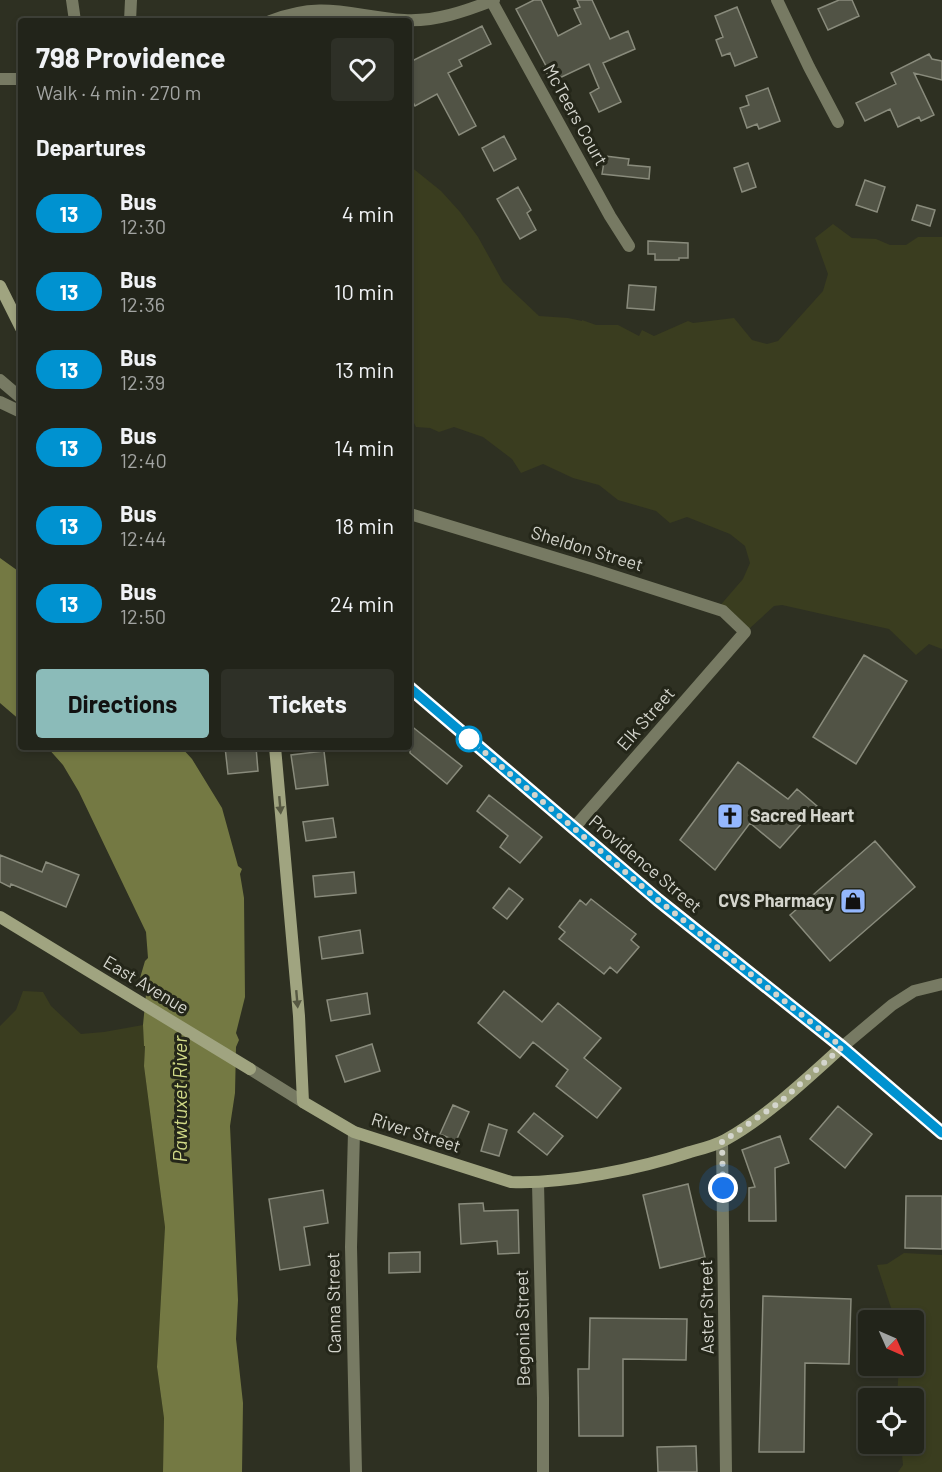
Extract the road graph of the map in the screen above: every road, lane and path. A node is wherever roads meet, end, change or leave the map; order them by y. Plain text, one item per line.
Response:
1 (72, 0) edge
2 (131, 0) edge
3 (492, 0) edge
4 (777, 0) edge
5 (319, 3) edge
6 (75, 18) edge
7 (130, 18) edge
8 (277, 18) edge
9 (381, 18) edge
10 (412, 20) edge
11 (0, 79) edge
12 (18, 79) edge
13 (838, 122) dead end
14 (629, 246) dead end
15 (0, 286) edge
16 (18, 322) edge
17 (0, 380) edge
18 (18, 396) edge
19 (0, 402) edge
20 (18, 411) edge
21 (412, 515) edge
22 (745, 632) joint
23 (412, 690) edge
24 (274, 750) edge
25 (574, 828) junction
26 (0, 918) edge
27 (942, 984) edge
28 (842, 1047) junction
29 (250, 1069) joint
30 (303, 1102) junction
31 (354, 1132) junction
32 (942, 1133) edge
33 (722, 1142) junction
34 (538, 1183) junction
35 (356, 1472) edge
36 (543, 1472) edge
37 (726, 1472) edge

1 - 6 street
2 - 7 street
3 - 10 street
3 - 14 street, McTeers Court
4 - 13 street
5 - 8 street
5 - 9 street
11 - 12 street
15 - 16 main road
17 - 18 street
19 - 20 street
21 - 22 street, Sheldon Street
22 - 25 street, Elk Street
23 - 25 main road, Providence Street
24 -> 30 main road
25 - 28 main road, Providence Street
26 - 29 main road, East Avenue
27 - 28 street
28 - 32 main road, Providence Street
28 - 33 main road, River Street
29 - 30 street, East Avenue
30 - 31 main road, River Street
31 - 34 main road, River Street
31 - 35 street, Canna Street
33 - 34 main road, River Street
33 - 37 street, Aster Street
34 - 36 street, Begonia Street

